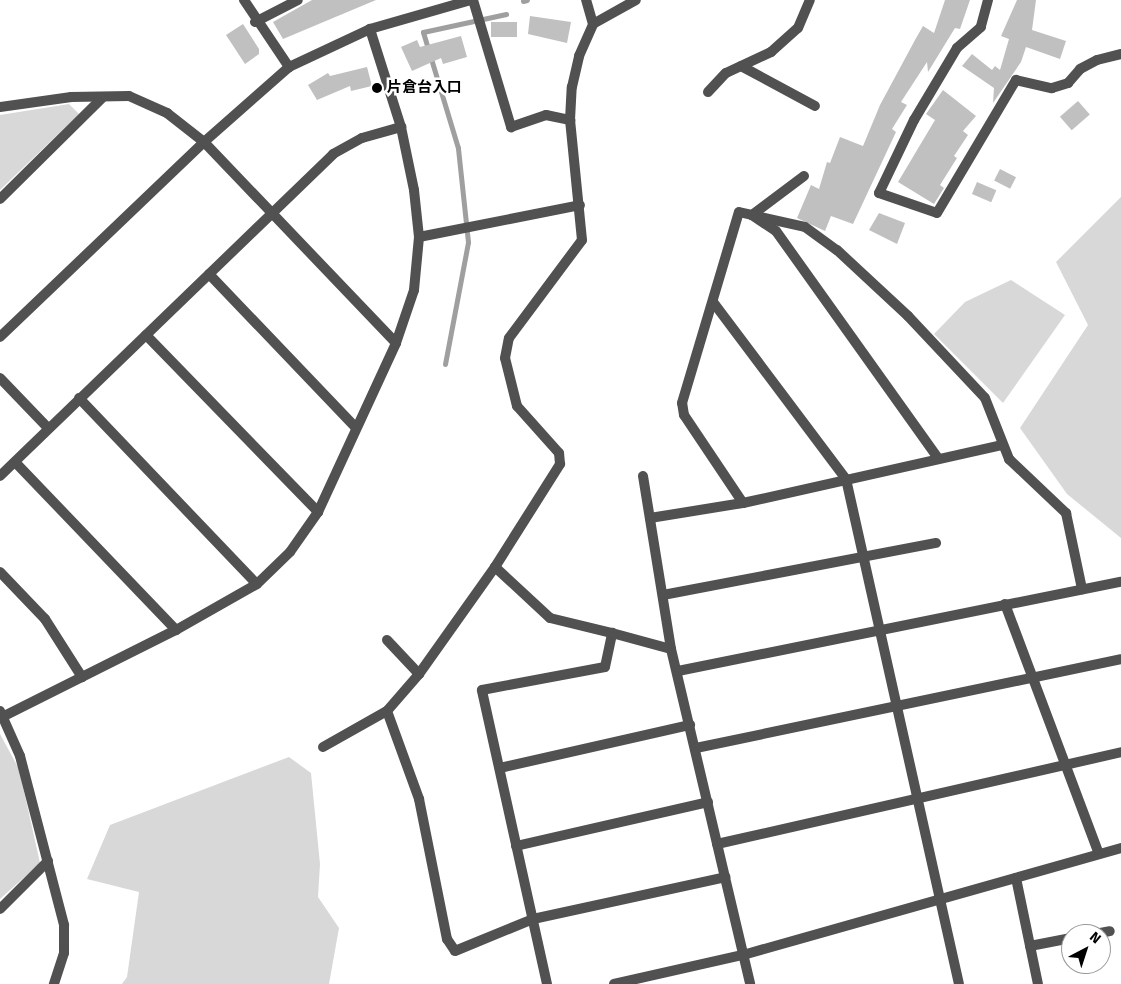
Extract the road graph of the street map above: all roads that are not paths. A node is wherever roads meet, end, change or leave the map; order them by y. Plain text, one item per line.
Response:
1 (244, 0) edge
2 (298, 0) edge
3 (586, 0) edge
4 (636, 0) edge
5 (810, 0) edge
6 (988, 0) edge
7 (443, 3) edge
8 (473, 3) edge
9 (255, 22) junction
10 (593, 24) junction
11 (370, 29) junction
12 (1121, 54) edge
13 (741, 66) junction
14 (289, 67) junction
15 (708, 92) dead end
16 (102, 98) junction
17 (815, 106) dead end
18 (0, 108) edge
19 (570, 120) junction
20 (401, 128) junction
21 (204, 142) junction
22 (804, 176) dead end
23 (0, 199) edge
24 (580, 205) junction
25 (273, 214) junction
26 (752, 215) junction
27 (418, 237) junction
28 (209, 274) junction
29 (713, 302) junction
30 (146, 335) junction
31 (0, 337) edge
32 (396, 343) junction
33 (0, 378) edge
34 (79, 398) junction
35 (48, 428) junction
36 (356, 428) junction
37 (1003, 445) junction
38 (938, 458) junction
39 (15, 462) junction
40 (0, 476) edge
41 (643, 476) dead end
42 (846, 479) junction
43 (744, 503) junction
44 (318, 512) junction
45 (650, 518) junction
46 (936, 544) dead end
47 (863, 556) junction
48 (495, 568) junction
49 (0, 572) edge
50 (1121, 582) edge
51 (257, 584) junction
52 (1082, 589) junction
53 (663, 595) junction
54 (1006, 604) junction
55 (880, 628) junction
56 (176, 630) junction
57 (612, 633) junction
58 (387, 640) dead end
59 (672, 648) junction
60 (1121, 659) edge
61 (678, 671) junction
62 (419, 674) junction
63 (82, 677) junction
64 (1033, 678) junction
65 (897, 706) junction
66 (388, 711) junction
67 (1, 715) edge
68 (690, 725) junction
69 (323, 747) dead end
70 (696, 748) junction
71 (1121, 752) edge
72 (1066, 765) junction
73 (500, 768) junction
74 (918, 799) junction
75 (708, 802) junction
76 (717, 844) junction
77 (516, 846) junction
78 (1121, 848) edge
79 (1099, 854) junction
80 (48, 861) junction
81 (725, 877) junction
82 (1016, 878) junction
83 (940, 899) junction
84 (0, 909) edge
85 (532, 919) junction
86 (1061, 940) edge
87 (1030, 946) junction
88 (743, 955) junction
89 (54, 984) edge
90 (547, 984) edge
91 (614, 984) edge
92 (750, 984) edge
93 (959, 984) edge
94 (1038, 984) edge

1 - 9 street
2 - 9 street
3 - 10 street
4 - 10 street
5 - 13 street
6 - 12 street
7 - 8 street
7 - 11 street
8 - 19 street
9 - 14 street
10 - 19 street
11 - 14 street
11 - 20 street
13 - 15 street
13 - 17 street
14 - 21 street
16 - 18 street
16 - 21 street
16 - 23 street
19 - 24 street
20 - 25 street
20 - 27 street
21 - 25 street
21 - 31 street
22 - 26 street
24 - 27 street
24 - 48 street
25 - 28 street
25 - 32 street
26 - 29 street
26 - 37 street
26 - 38 street
27 - 32 street
28 - 30 street
28 - 36 street
29 - 42 street
29 - 43 street
30 - 34 street
30 - 44 street
32 - 36 street
33 - 35 street
34 - 35 street
34 - 51 street
35 - 39 street
36 - 44 street
37 - 38 street
37 - 52 street
38 - 42 street
39 - 40 street
39 - 56 street
41 - 45 street
42 - 43 street
42 - 47 street
43 - 45 street
44 - 51 street
45 - 53 street
46 - 47 street
47 - 53 street
47 - 55 street
48 - 57 street
48 - 62 street
49 - 63 street
50 - 52 street
51 - 56 street
52 - 54 street
53 - 59 street
54 - 55 street
54 - 64 street
55 - 61 street
55 - 65 street
56 - 63 street
57 - 59 street
57 - 73 street
58 - 62 street
59 - 61 street
60 - 64 street
61 - 68 street
62 - 66 street
63 - 67 street
64 - 65 street
64 - 72 street
65 - 70 street
65 - 74 street
66 - 69 street
66 - 85 street
67 - 80 street
68 - 70 street
68 - 73 street
70 - 75 street
71 - 72 street
72 - 74 street
72 - 79 street
73 - 77 street
74 - 76 street
74 - 83 street
75 - 76 street
75 - 77 street
76 - 81 street
77 - 85 street
78 - 79 street
79 - 82 street
80 - 84 street
80 - 89 street
81 - 85 street
81 - 88 street
82 - 83 street
82 - 87 street
83 - 88 street
83 - 93 street
85 - 90 street
86 - 87 street
87 - 94 street
88 - 91 street
88 - 92 street

